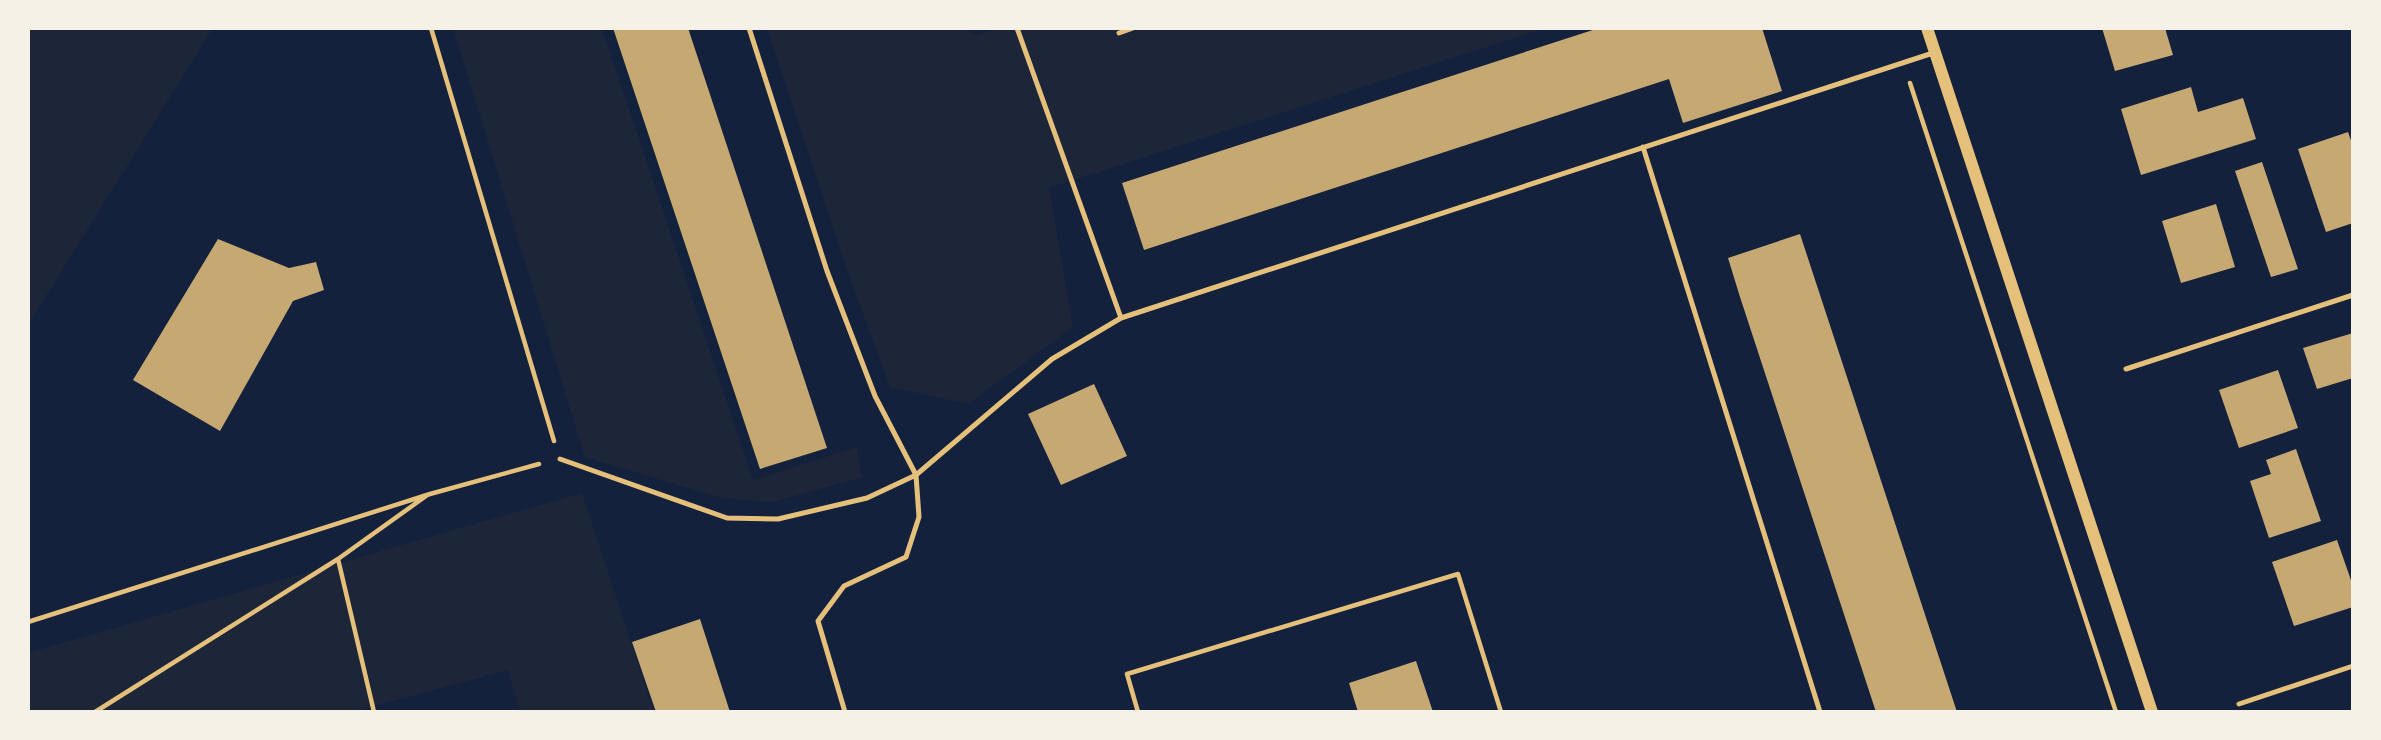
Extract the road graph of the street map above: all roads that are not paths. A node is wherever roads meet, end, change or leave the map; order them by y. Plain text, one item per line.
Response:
1 (749, 28) edge
2 (1017, 28) edge
3 (1133, 28) edge
4 (1927, 28) edge
5 (1119, 33) dead end
6 (1935, 52) junction
7 (1643, 148) junction
8 (2353, 295) edge
9 (1121, 317) junction
10 (2126, 369) dead end
11 (560, 459) road end
12 (916, 475) junction
13 (2353, 666) edge
14 (2239, 704) dead end
15 (845, 712) edge
16 (1820, 712) edge
17 (2152, 712) edge

1 - 12 lane
2 - 9 lane
3 - 5 lane
4 - 6 street
6 - 7 lane
6 - 17 street
7 - 9 lane
7 - 16 lane
8 - 10 lane
9 - 12 lane
11 - 12 lane
12 - 15 lane
13 - 14 lane

